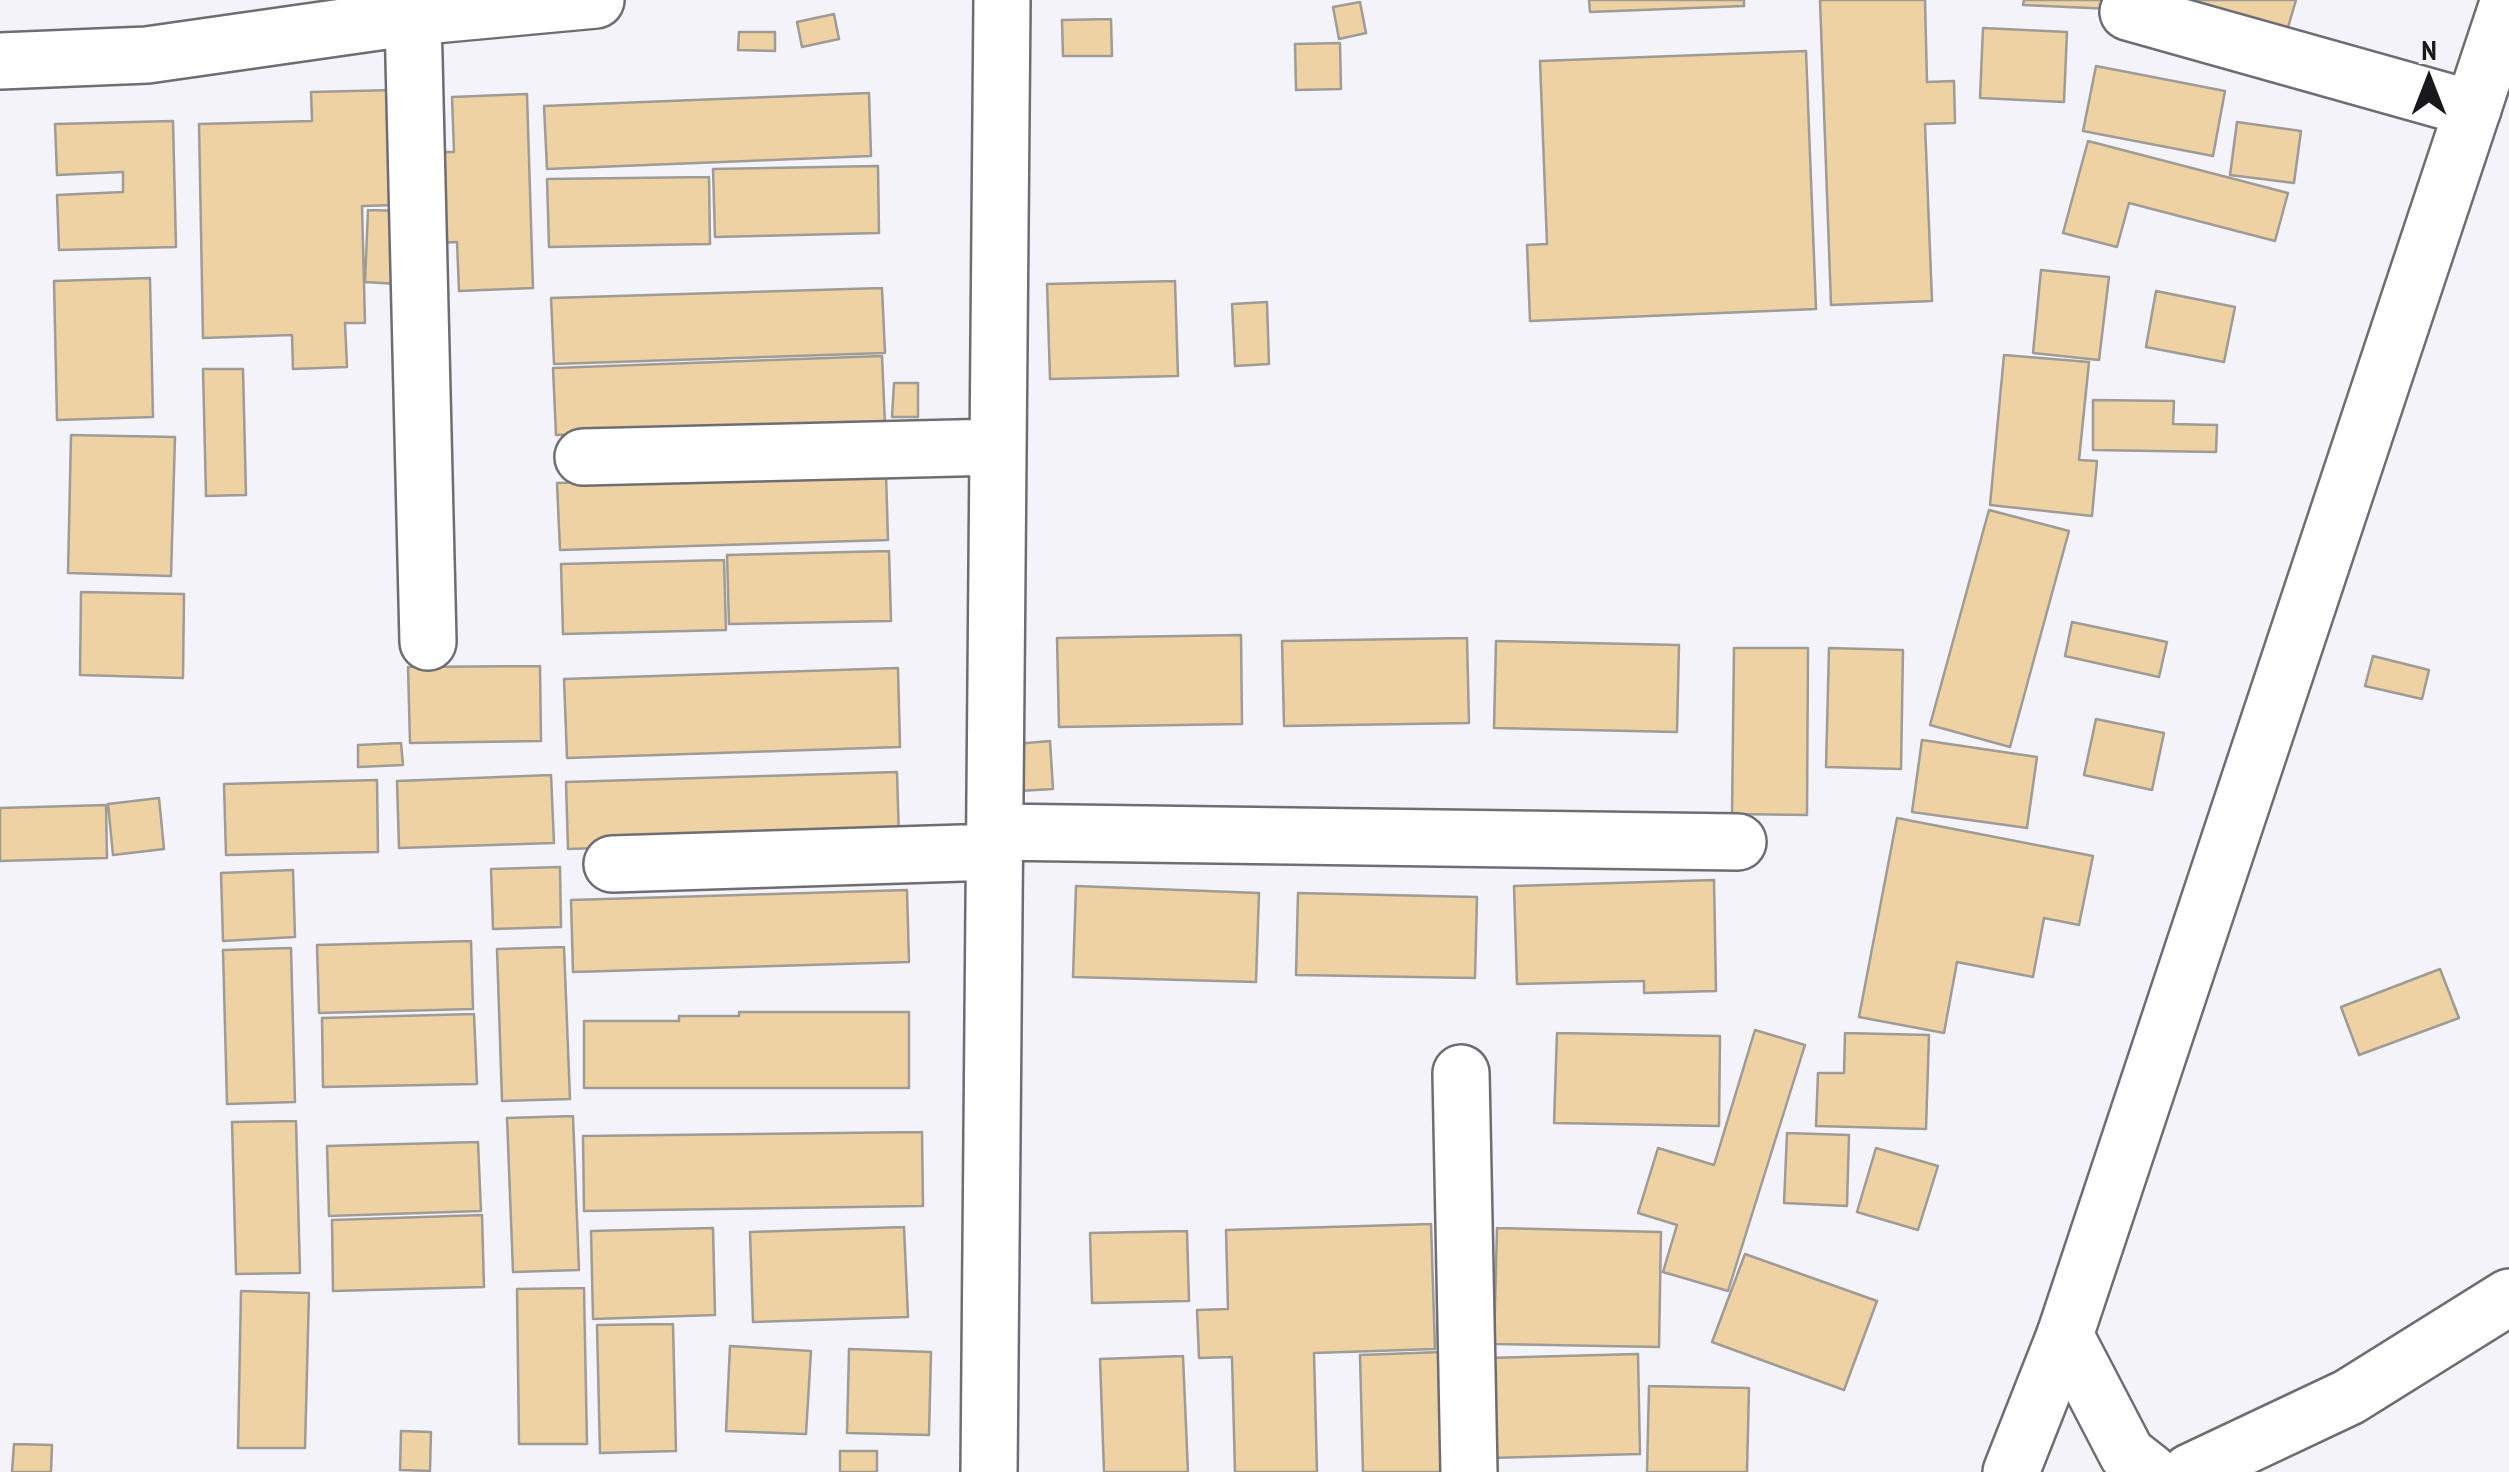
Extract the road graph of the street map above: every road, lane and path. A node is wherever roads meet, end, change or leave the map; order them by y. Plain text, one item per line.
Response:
1 (596, 0) edge
2 (1002, 0) edge
3 (2509, 0) edge
4 (2128, 12) dead end
5 (413, 17) junction
6 (0, 61) edge
7 (2473, 109) junction
8 (998, 447) junction
9 (583, 457) dead end
10 (428, 642) dead end
11 (994, 842) junction
12 (1738, 842) dead end
13 (612, 864) dead end
14 (1460, 1074) dead end
15 (2509, 1297) edge
16 (2065, 1335) junction
17 (989, 1472) edge
18 (1469, 1472) edge
19 (2011, 1472) edge
20 (2150, 1472) edge
21 (2190, 1472) edge

1 - 5 street
2 - 8 street
3 - 7 street
4 - 7 street
5 - 6 street
5 - 10 street
7 - 16 street
8 - 9 street
8 - 11 street
11 - 12 street
11 - 13 street
11 - 17 street
14 - 18 street
15 - 21 street
16 - 19 street
16 - 20 street

